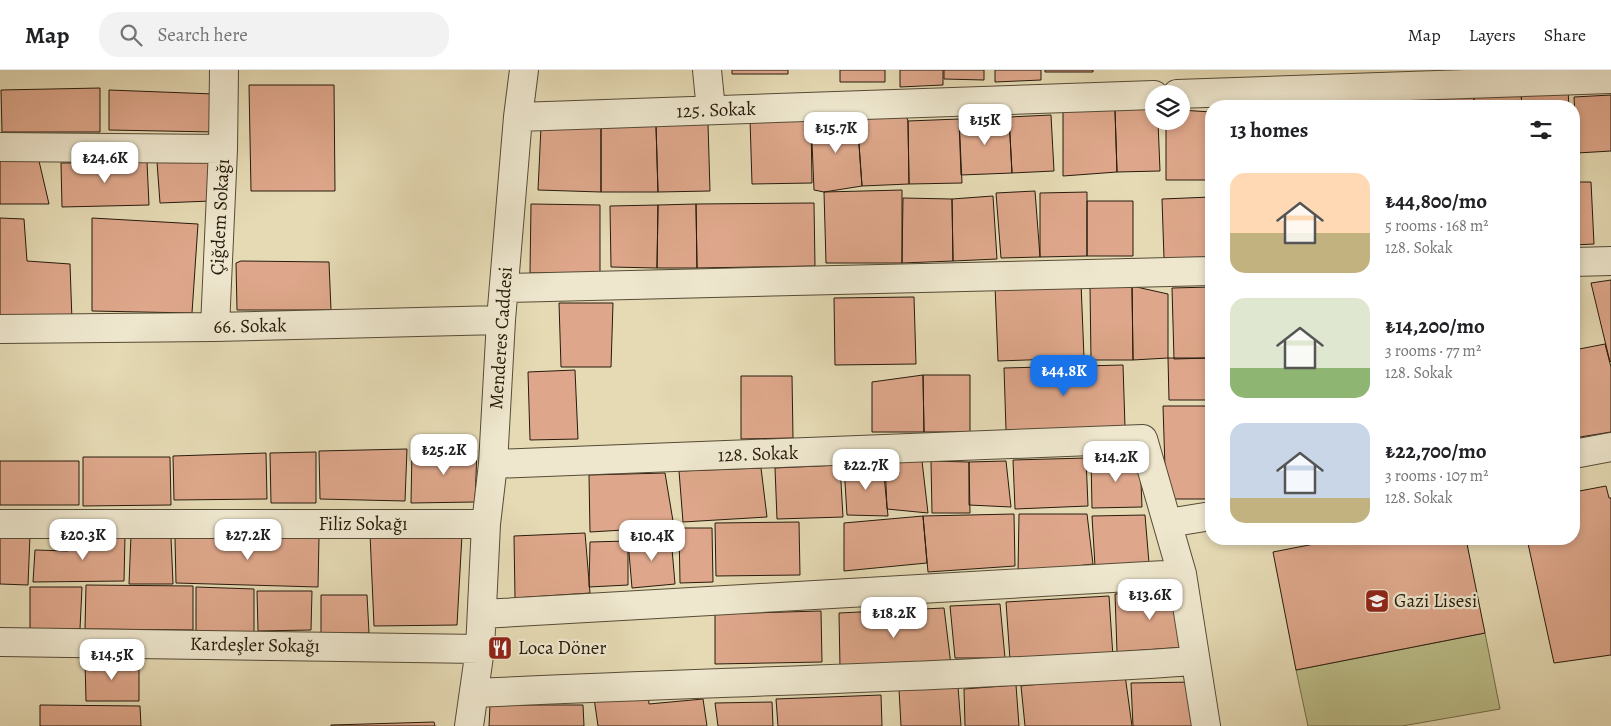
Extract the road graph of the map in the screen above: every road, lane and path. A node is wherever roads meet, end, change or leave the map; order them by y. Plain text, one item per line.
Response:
1 (224, 70) edge
2 (524, 70) edge
3 (707, 70) edge
4 (1375, 78) edge
5 (1611, 79) edge
6 (1190, 93) edge
7 (1145, 94) edge
8 (711, 110) junction
9 (518, 117) junction
10 (0, 147) edge
11 (223, 149) junction
12 (1580, 262) edge
13 (1611, 262) edge
14 (1205, 271) edge
15 (504, 288) junction
16 (501, 320) junction
17 (215, 327) junction
18 (0, 329) edge
19 (1611, 447) edge
20 (1580, 453) edge
21 (494, 464) junction
22 (1205, 517) edge
23 (1168, 523) junction
24 (0, 524) edge
25 (486, 524) junction
26 (1182, 574) junction
27 (482, 614) junction
28 (0, 642) edge
29 (480, 649) junction
30 (1195, 661) junction
31 (474, 693) junction
32 (469, 726) edge
33 (1206, 726) edge

1 - 11 street
2 - 9 street, Menderes Caddesi
3 - 8 street
4 - 5 street
4 - 6 street
7 - 8 street, 125. Sokak
8 - 9 street, 125. Sokak
9 - 15 street, Menderes Caddesi
10 - 11 street, Çiğdem Sokağı
11 - 17 street, Çiğdem Sokağı
12 - 13 street
14 - 15 street
15 - 16 street, Menderes Caddesi
16 - 17 street, 66. Sokak
16 - 21 street, Menderes Caddesi
17 - 18 street, 66. Sokak
19 - 20 street
21 - 23 street, 128. Sokak
21 - 25 street, Menderes Caddesi
22 - 23 street
23 - 26 street
24 - 25 street, Filiz Sokağı
25 - 27 street, Menderes Caddesi
26 - 27 street
26 - 30 street
27 - 29 street, Menderes Caddesi
28 - 29 street, Kardeşler Sokağı
29 - 31 street, Menderes Caddesi
30 - 31 street
30 - 33 street
31 - 32 street, Menderes Caddesi

